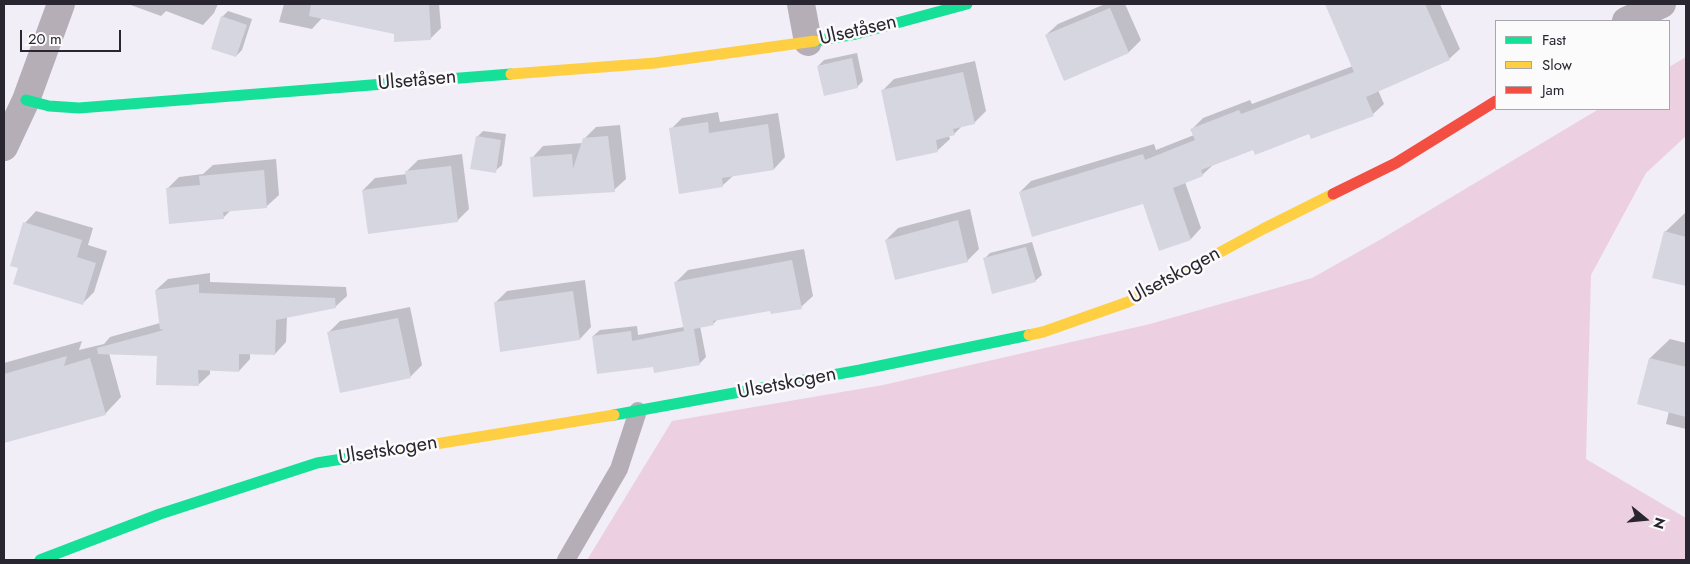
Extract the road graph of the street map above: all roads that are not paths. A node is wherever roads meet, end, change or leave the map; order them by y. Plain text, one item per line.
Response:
1 (61, 4) edge
2 (801, 4) edge
3 (967, 4) edge
4 (1662, 4) edge
5 (1631, 13) edge
6 (808, 42) junction
7 (26, 100) junction
8 (1495, 102) edge
9 (4, 147) edge
10 (638, 411) junction
11 (40, 560) edge
12 (566, 560) edge

1 - 7 street
2 - 6 street, Ulsetåsen
3 - 6 street, Ulsetåsen
4 - 5 street
6 - 7 street, Ulsetåsen
7 - 9 street
8 - 10 street, Ulsetskogen
10 - 11 street, Ulsetskogen
10 - 12 lane

